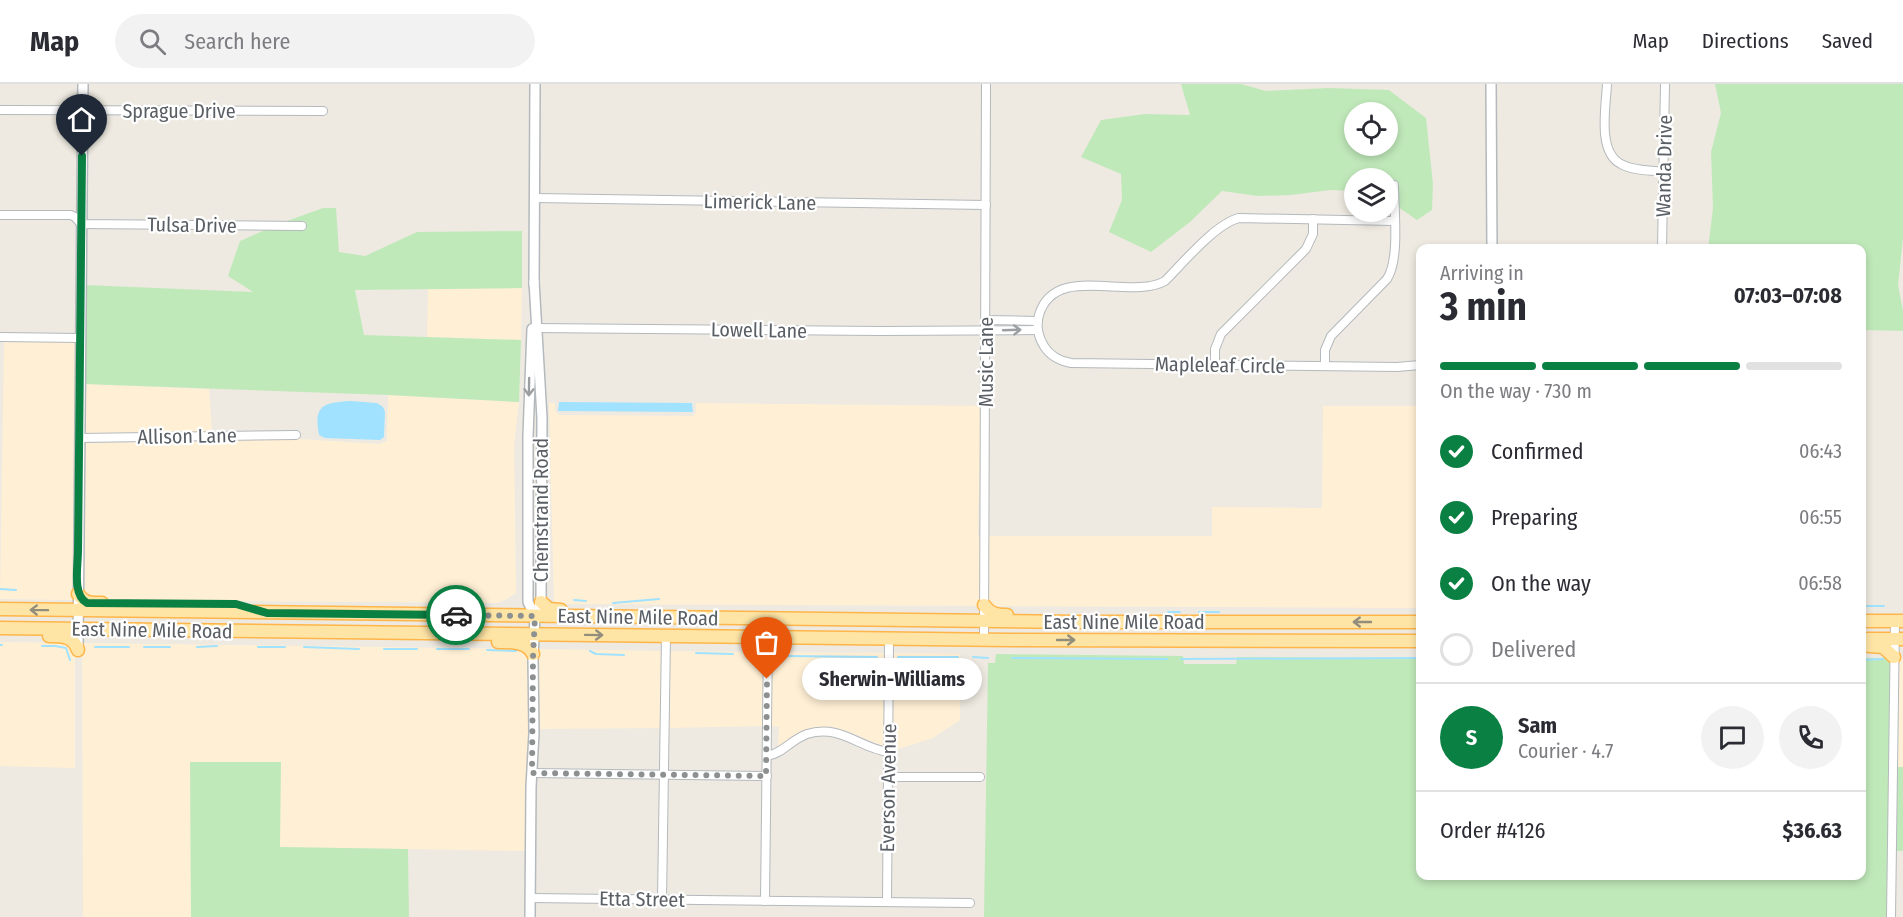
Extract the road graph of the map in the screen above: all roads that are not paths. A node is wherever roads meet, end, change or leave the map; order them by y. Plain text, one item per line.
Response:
1 (82, 84) edge
2 (535, 84) edge
3 (986, 84) edge
4 (1491, 84) edge
5 (1606, 84) edge
6 (1665, 84) edge
7 (0, 110) edge
8 (82, 111) junction
9 (323, 111) dead end
10 (1663, 172) junction
11 (535, 198) junction
12 (986, 205) junction
13 (0, 215) edge
14 (1313, 219) junction
15 (1344, 219) edge
16 (1394, 222) edge
17 (81, 224) junction
18 (302, 226) dead end
19 (1492, 244) edge
20 (1662, 244) edge
21 (986, 320) junction
22 (1038, 325) junction
23 (534, 328) junction
24 (986, 331) junction
25 (0, 337) edge
26 (81, 338) junction
27 (1215, 365) junction
28 (1416, 365) edge
29 (1325, 366) junction
30 (296, 435) dead end
31 (80, 438) junction
32 (78, 594) junction
33 (541, 602) junction
34 (984, 605) junction
35 (0, 609) edge
36 (78, 610) junction
37 (839, 611) dead end
38 (270, 613) junction
39 (359, 614) junction
40 (469, 615) junction
41 (535, 616) junction
42 (712, 618) junction
43 (808, 619) junction
44 (824, 619) junction
45 (954, 621) junction
46 (984, 621) junction
47 (0, 622) edge
48 (1077, 622) junction
49 (1208, 622) junction
50 (1416, 622) edge
51 (1866, 622) edge
52 (292, 625) junction
53 (372, 626) junction
54 (0, 628) edge
55 (78, 629) junction
56 (187, 630) junction
57 (1900, 630) edge
58 (402, 633) junction
59 (535, 634) junction
60 (1416, 634) edge
61 (1866, 634) edge
62 (0, 636) edge
63 (666, 636) junction
64 (768, 637) junction
65 (1866, 638) edge
66 (889, 639) junction
67 (984, 640) junction
68 (1108, 640) junction
69 (1239, 641) junction
70 (1318, 641) junction
71 (1416, 641) edge
72 (1866, 646) edge
73 (1416, 649) edge
74 (78, 650) joint
75 (533, 654) junction
76 (1894, 657) junction
77 (888, 752) junction
78 (767, 756) junction
79 (532, 773) junction
80 (664, 775) junction
81 (766, 776) junction
82 (888, 777) junction
83 (980, 777) dead end
84 (530, 898) junction
85 (662, 900) junction
86 (765, 901) junction
87 (887, 902) junction
88 (970, 903) dead end
89 (530, 917) edge
90 (1891, 917) edge

1 - 8 street
2 - 11 street, Chemstrand Road
3 - 12 street, Music Lane
4 - 19 street
5 - 10 street
6 - 10 street, Wanda Drive
7 - 8 street, Sprague Drive
8 - 9 street, Sprague Drive
8 - 17 street
10 - 20 street, Wanda Drive
11 - 12 street, Limerick Lane
11 - 23 street, Chemstrand Road
12 - 21 street, Music Lane
13 - 17 street, Tulsa Drive
14 - 15 street
14 - 22 street
14 - 27 street
16 - 29 street
17 - 18 street, Tulsa Drive
17 - 26 street
21 - 22 street
21 - 24 street, Music Lane
24 -> 22 street
22 - 27 street, Mapleleaf Circle
23 - 24 street, Lowell Lane
23 - 33 street, Chemstrand Road
23 -> 41 street, Chemstrand Road
24 - 34 street, Music Lane
25 - 26 street
26 - 31 street
27 - 29 street, Mapleleaf Circle
28 - 29 street, Mapleleaf Circle
30 - 31 street, Allison Lane
31 - 32 street
32 - 36 street
32 - 38 main road
33 - 41 street, Chemstrand Road
33 - 43 main road
34 - 46 street, Music Lane
34 - 48 main road
36 -> 35 main road, East Nine Mile Road
36 - 38 main road, East Nine Mile Road
36 - 47 main road
36 - 55 street
37 - 45 main road
38 - 39 main road, East Nine Mile Road
38 - 55 main road
39 - 40 main road, East Nine Mile Road
39 - 52 main road
40 - 41 main road, East Nine Mile Road
40 - 53 main road
41 - 42 main road, East Nine Mile Road
41 - 53 main road
41 - 59 street, Chemstrand Road
42 - 43 main road, East Nine Mile Road
42 - 59 main road
43 - 44 main road, East Nine Mile Road
44 - 45 main road, East Nine Mile Road
44 - 64 main road
45 - 46 main road, East Nine Mile Road
46 - 48 main road, East Nine Mile Road
46 - 66 main road
46 - 67 street, Music Lane
48 - 49 main road, East Nine Mile Road
50 -> 49 main road, East Nine Mile Road
49 - 68 main road
51 - 57 main road
52 - 53 main road
52 - 56 main road
54 - 55 main road, East Nine Mile Road
55 - 56 main road, East Nine Mile Road
55 - 74 street
56 - 58 main road, East Nine Mile Road
57 - 61 main road
57 - 65 main road
57 - 76 street
58 - 59 main road, East Nine Mile Road
58 - 75 main road
59 -> 63 main road, East Nine Mile Road
59 - 75 street, Chemstrand Road
60 - 69 main road
62 - 74 main road
63 - 64 main road, East Nine Mile Road
63 - 80 street
64 - 66 main road, East Nine Mile Road
64 - 78 street
66 - 67 main road, East Nine Mile Road
66 - 77 street, Everson Avenue
67 -> 68 main road, East Nine Mile Road
68 - 69 main road, East Nine Mile Road
69 - 70 main road, East Nine Mile Road
70 - 71 main road, East Nine Mile Road
70 - 73 main road
72 - 76 main road
75 - 79 street, Chemstrand Road
76 - 90 street
77 - 78 street
77 - 82 street, Everson Avenue
78 - 81 street
79 - 80 street
79 - 84 street, Chemstrand Road
80 - 81 street
80 - 85 street
81 - 86 street
82 - 83 street
82 - 87 street, Everson Avenue
84 - 85 street, Etta Street
84 - 89 street, Chemstrand Road
85 - 86 street, Etta Street
86 - 87 street, Etta Street
87 - 88 street, Etta Street

